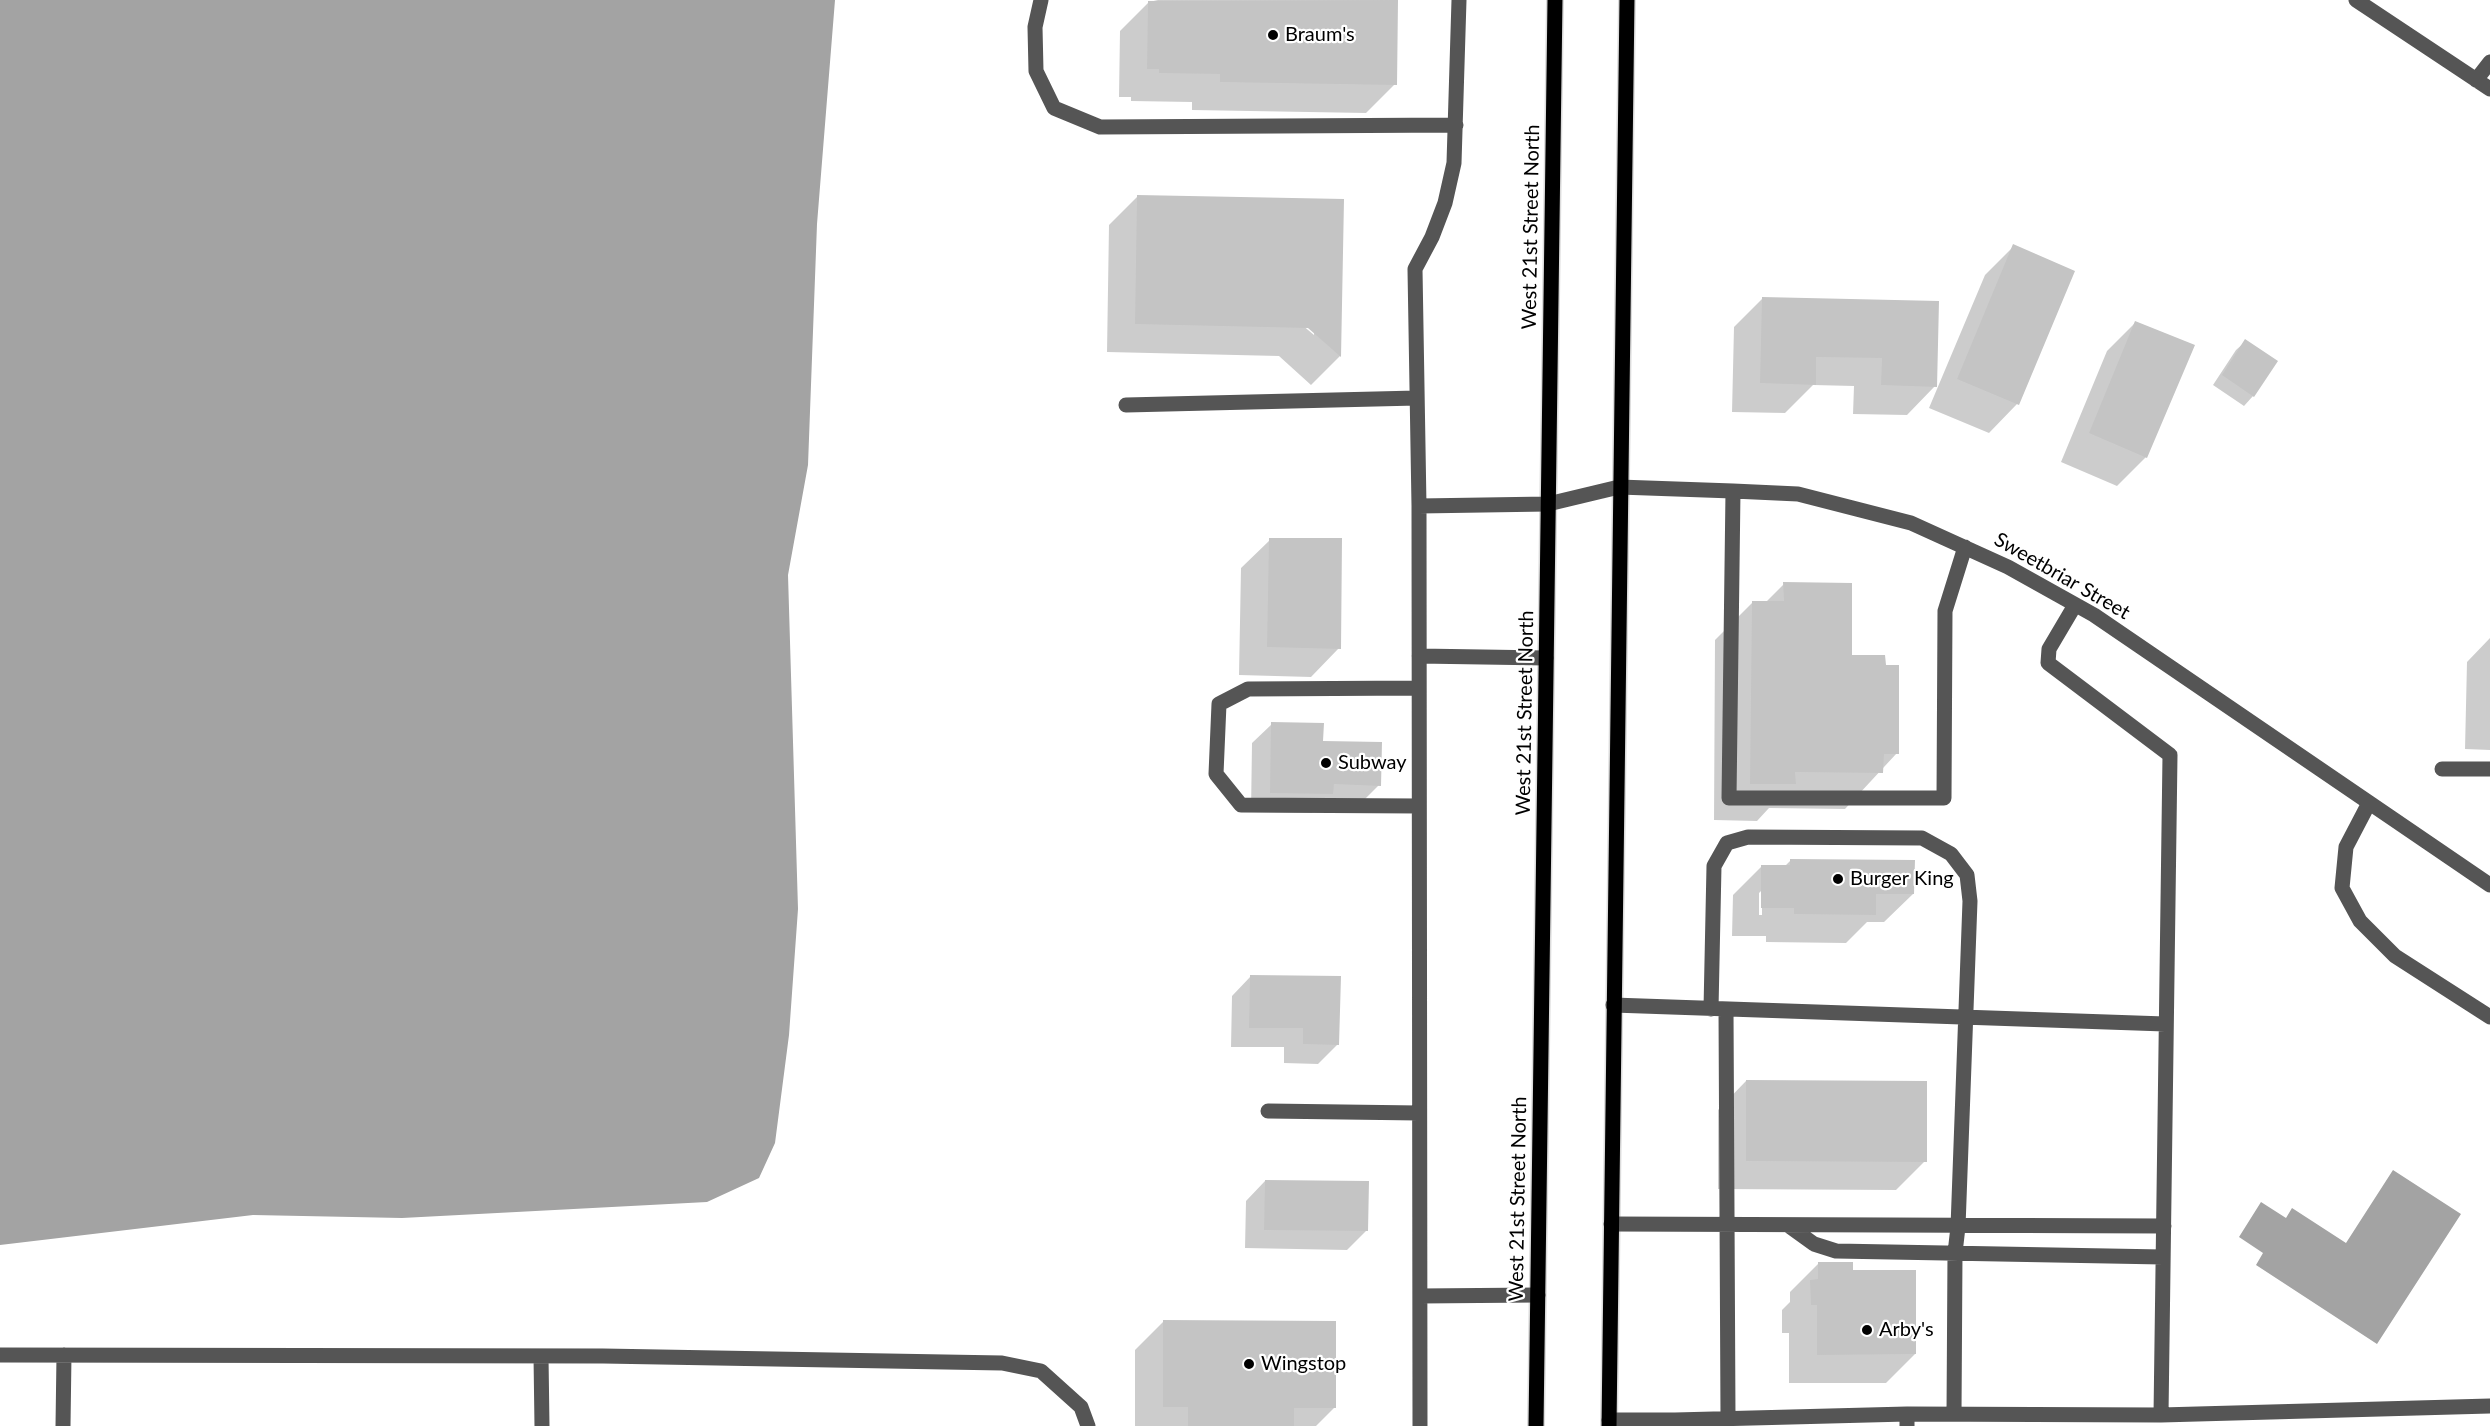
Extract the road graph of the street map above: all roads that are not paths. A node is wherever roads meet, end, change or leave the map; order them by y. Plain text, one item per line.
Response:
1 (1041, 0) edge
2 (1459, 0) edge
3 (1556, 0) edge
4 (1627, 0) edge
5 (2356, 0) edge
6 (2490, 62) edge
7 (2476, 80) junction
8 (2490, 89) edge
9 (1455, 125) junction
10 (1417, 398) junction
11 (1126, 405) dead end
12 (1619, 487) junction
13 (1733, 491) junction
14 (1548, 504) junction
15 (1419, 506) junction
16 (1965, 547) junction
17 (2075, 605) junction
18 (1419, 656) junction
19 (1546, 658) junction
20 (1419, 688) junction
21 (2442, 769) dead end
22 (2490, 769) edge
23 (2369, 803) junction
24 (1419, 806) junction
25 (2490, 885) edge
26 (1613, 1005) junction
27 (1718, 1009) junction
28 (1966, 1017) junction
29 (2490, 1017) edge
30 (2165, 1024) junction
31 (1268, 1111) dead end
32 (1419, 1113) junction
33 (1611, 1224) junction
34 (1727, 1226) junction
35 (1789, 1226) junction
36 (2164, 1226) junction
37 (1958, 1227) junction
38 (1955, 1253) junction
39 (2163, 1257) junction
40 (1538, 1295) junction
41 (1420, 1296) junction
42 (0, 1355) edge
43 (64, 1355) junction
44 (541, 1356) junction
45 (2490, 1406) edge
46 (1954, 1414) junction
47 (2161, 1415) junction
48 (1728, 1418) junction
49 (1907, 1420) edge
50 (1609, 1423) edge
51 (1676, 1423) edge
52 (63, 1426) edge
53 (542, 1426) edge
54 (1088, 1426) edge
55 (1420, 1426) edge
56 (1536, 1426) edge

1 - 9 street
2 - 9 street
3 - 14 main road, West 21st Street North
4 - 12 main road
5 - 7 street
6 - 7 street
7 - 8 street
9 - 10 street
10 - 11 street
10 - 15 street
12 - 13 street, Sweetbriar Street
12 - 14 street, Sweetbriar Street
12 - 26 main road
13 - 16 street, Sweetbriar Street
13 - 16 street
14 - 15 street, Sweetbriar Street
14 - 19 main road, West 21st Street North
15 - 18 street
16 - 17 street, Sweetbriar Street
17 - 23 street, Sweetbriar Street
17 - 30 street
18 - 19 street
18 - 20 street
19 - 40 main road, West 21st Street North
20 - 24 street
20 - 24 street
21 - 22 street
23 - 25 street, Sweetbriar Street
23 - 29 street
24 - 32 street
26 - 27 street
26 - 33 main road
27 - 28 street
27 - 28 street
27 - 34 street
28 - 30 street
28 - 37 street
30 - 36 street
31 - 32 street
32 - 41 street
33 - 34 street
33 - 50 main road
34 - 35 street
34 - 48 street
35 - 37 street
35 - 38 street
36 - 37 street
36 - 39 street
37 - 38 street
38 - 39 street
38 - 46 street
39 - 47 street
40 - 41 street
40 - 56 main road, West 21st Street North
41 - 55 street
42 - 43 street
43 - 44 street
43 - 52 street
44 - 53 street
44 - 54 street
45 - 47 street
46 - 47 street
46 - 49 street
48 - 49 street
48 - 51 street
50 - 51 street

